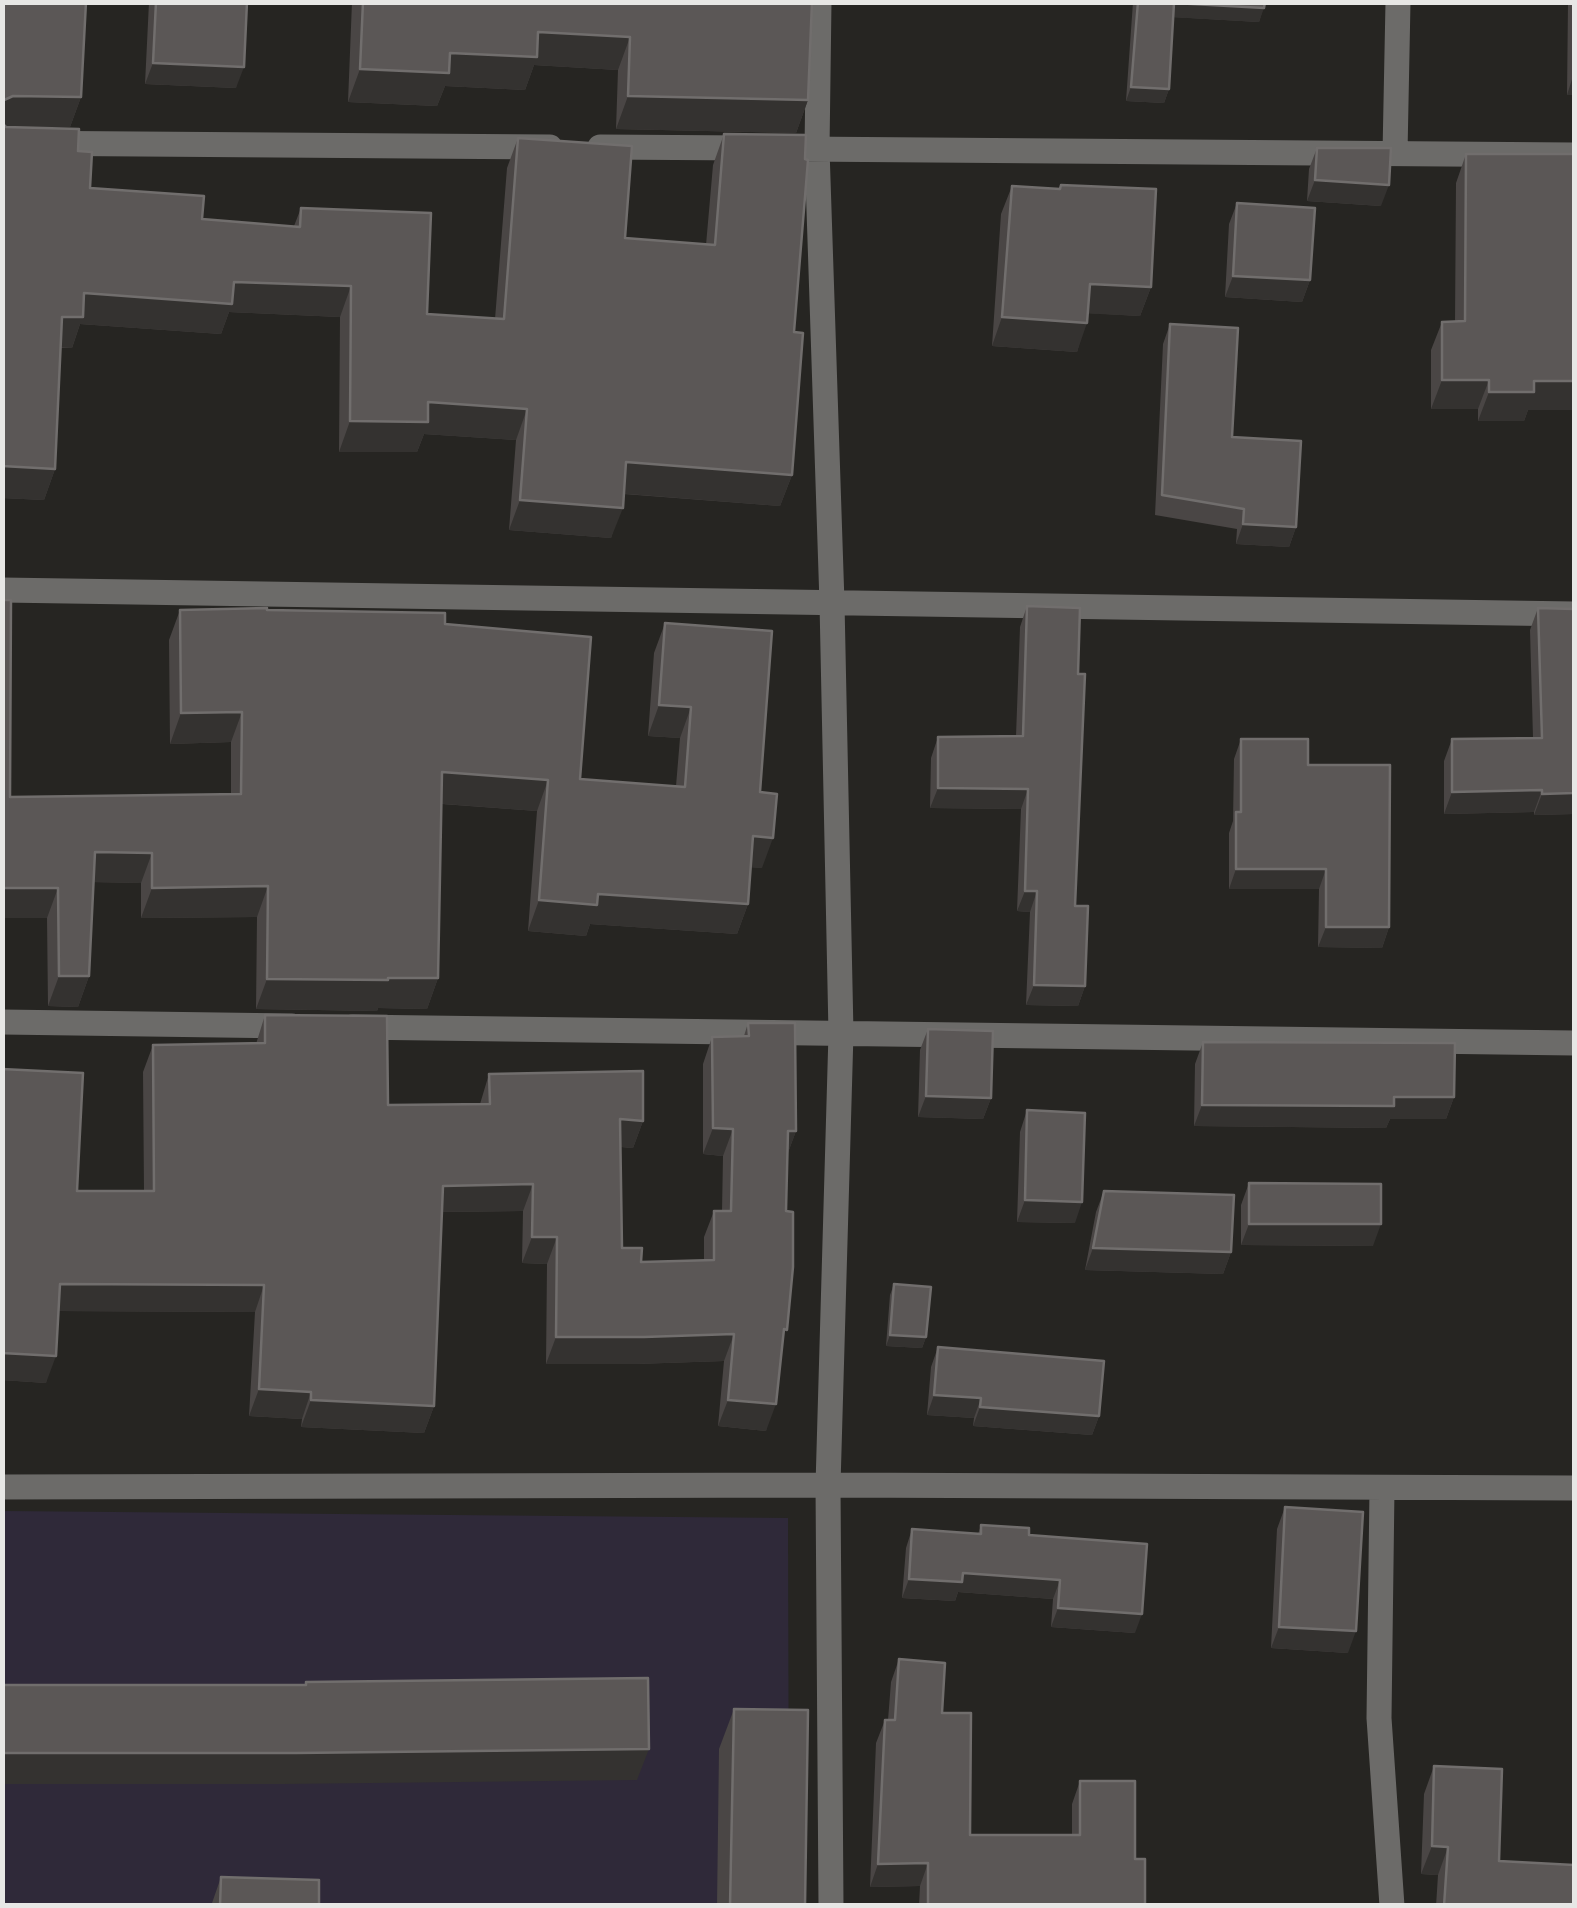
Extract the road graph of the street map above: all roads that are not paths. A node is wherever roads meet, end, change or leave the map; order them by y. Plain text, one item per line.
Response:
1 (819, 2) edge
2 (1398, 2) edge
3 (2, 143) edge
4 (817, 149) junction
5 (1395, 153) junction
6 (1574, 155) edge
7 (2, 590) edge
8 (832, 603) junction
9 (1574, 614) edge
10 (2, 1022) edge
11 (840, 1034) junction
12 (1574, 1043) edge
13 (828, 1485) junction
14 (2, 1488) edge
15 (1382, 1488) junction
16 (1574, 1488) edge
17 (830, 1906) edge
18 (1392, 1906) edge

1 - 4 street
2 - 5 street
3 - 4 street
4 - 5 street
4 - 8 street
5 - 6 street
7 - 8 street
8 - 9 street
8 - 11 street
10 - 11 street
11 - 12 street
11 - 13 street
13 - 14 street
13 - 15 street
13 - 17 street
15 - 16 street
15 - 18 street

